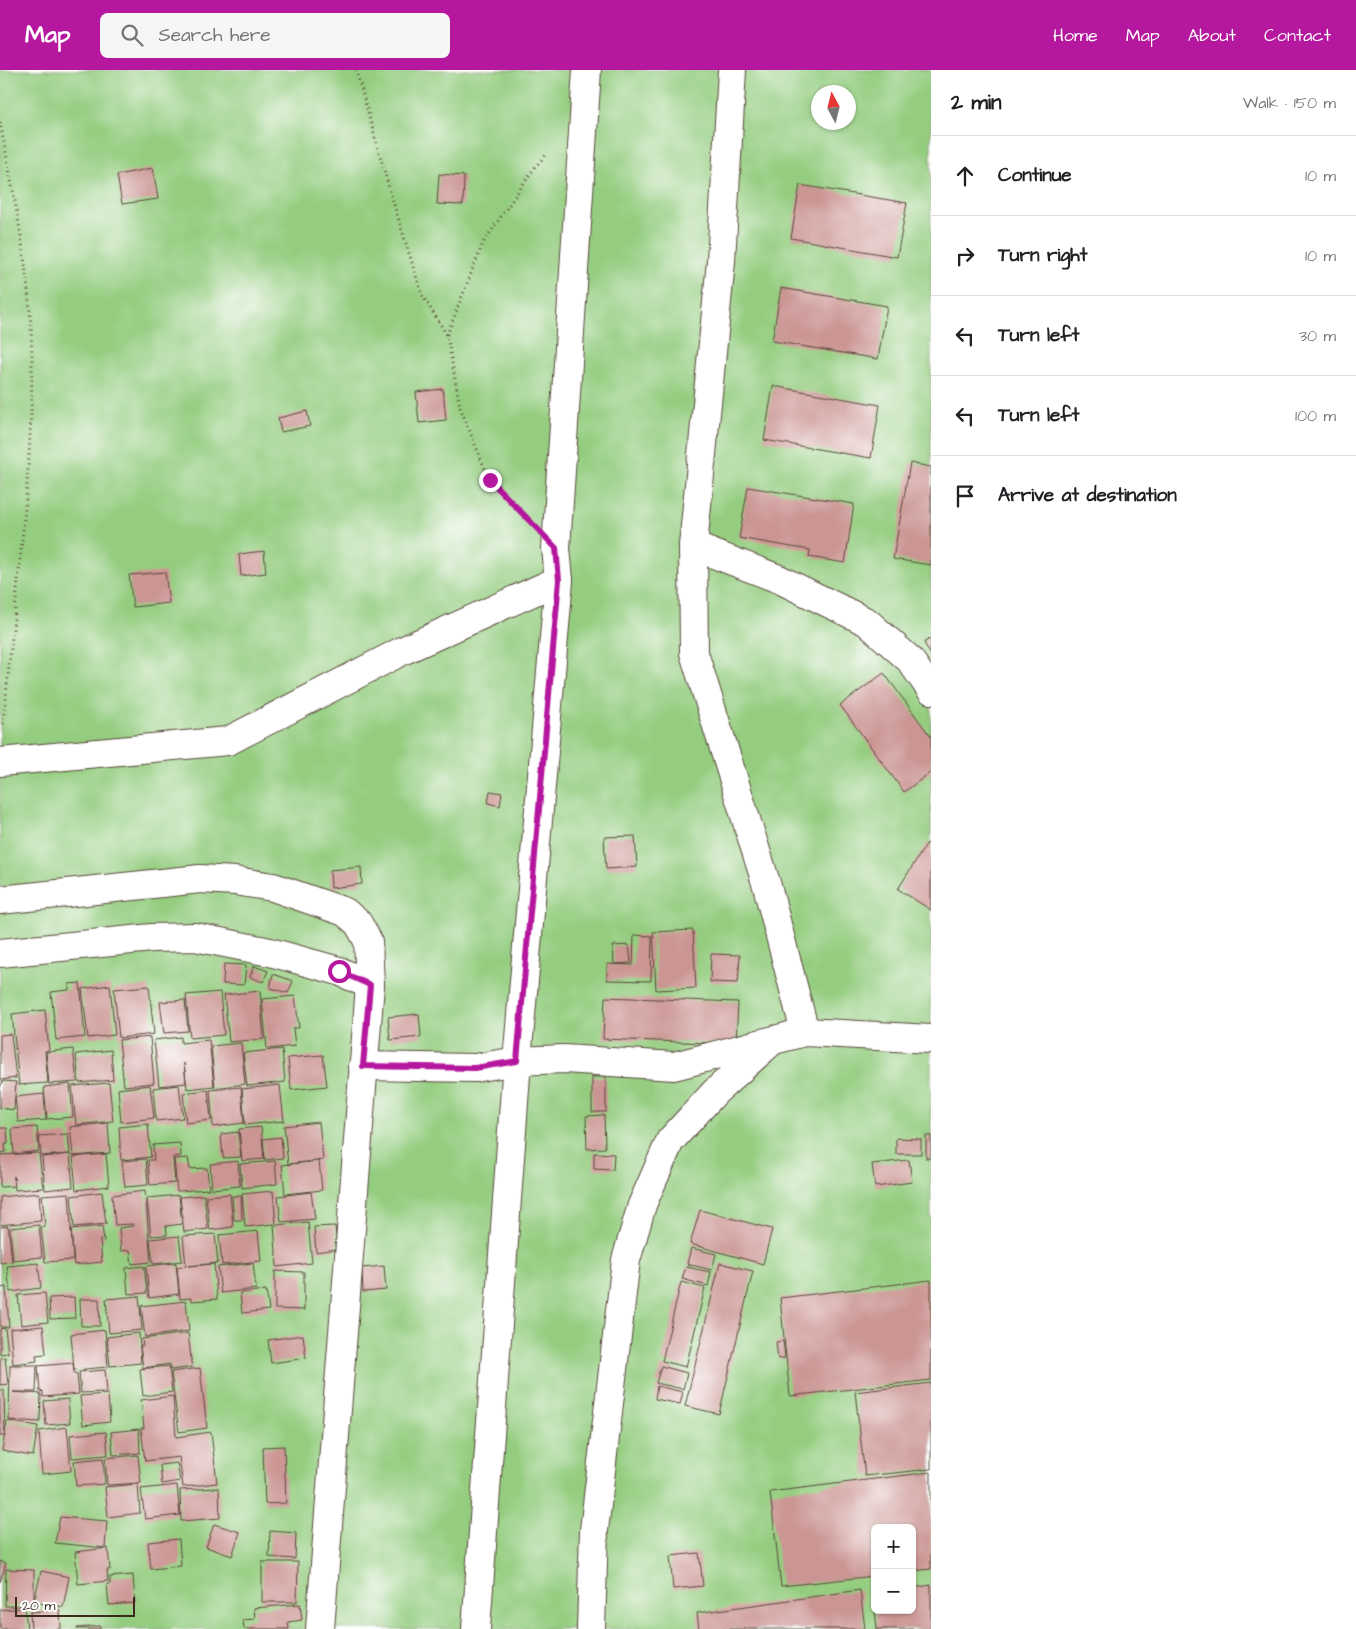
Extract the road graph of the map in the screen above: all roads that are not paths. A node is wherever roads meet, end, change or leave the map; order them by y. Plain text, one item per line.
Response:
1 (586, 70) edge
2 (732, 70) edge
3 (693, 546) junction
4 (559, 580) junction
5 (931, 690) edge
6 (0, 762) edge
7 (0, 900) edge
8 (0, 953) edge
9 (370, 985) junction
10 (805, 1032) junction
11 (931, 1039) edge
12 (772, 1041) junction
13 (517, 1061) junction
14 (363, 1066) junction
15 (320, 1629) edge
16 (476, 1629) edge
17 (591, 1629) edge

1 - 4 street
2 - 3 street
3 - 5 street
3 - 10 street
4 - 6 street
4 - 13 street
7 - 9 street
8 - 9 street
9 - 14 street
10 - 11 street
10 - 12 street
12 - 13 street
12 - 17 street
13 - 14 street
13 - 16 street
14 - 15 street

